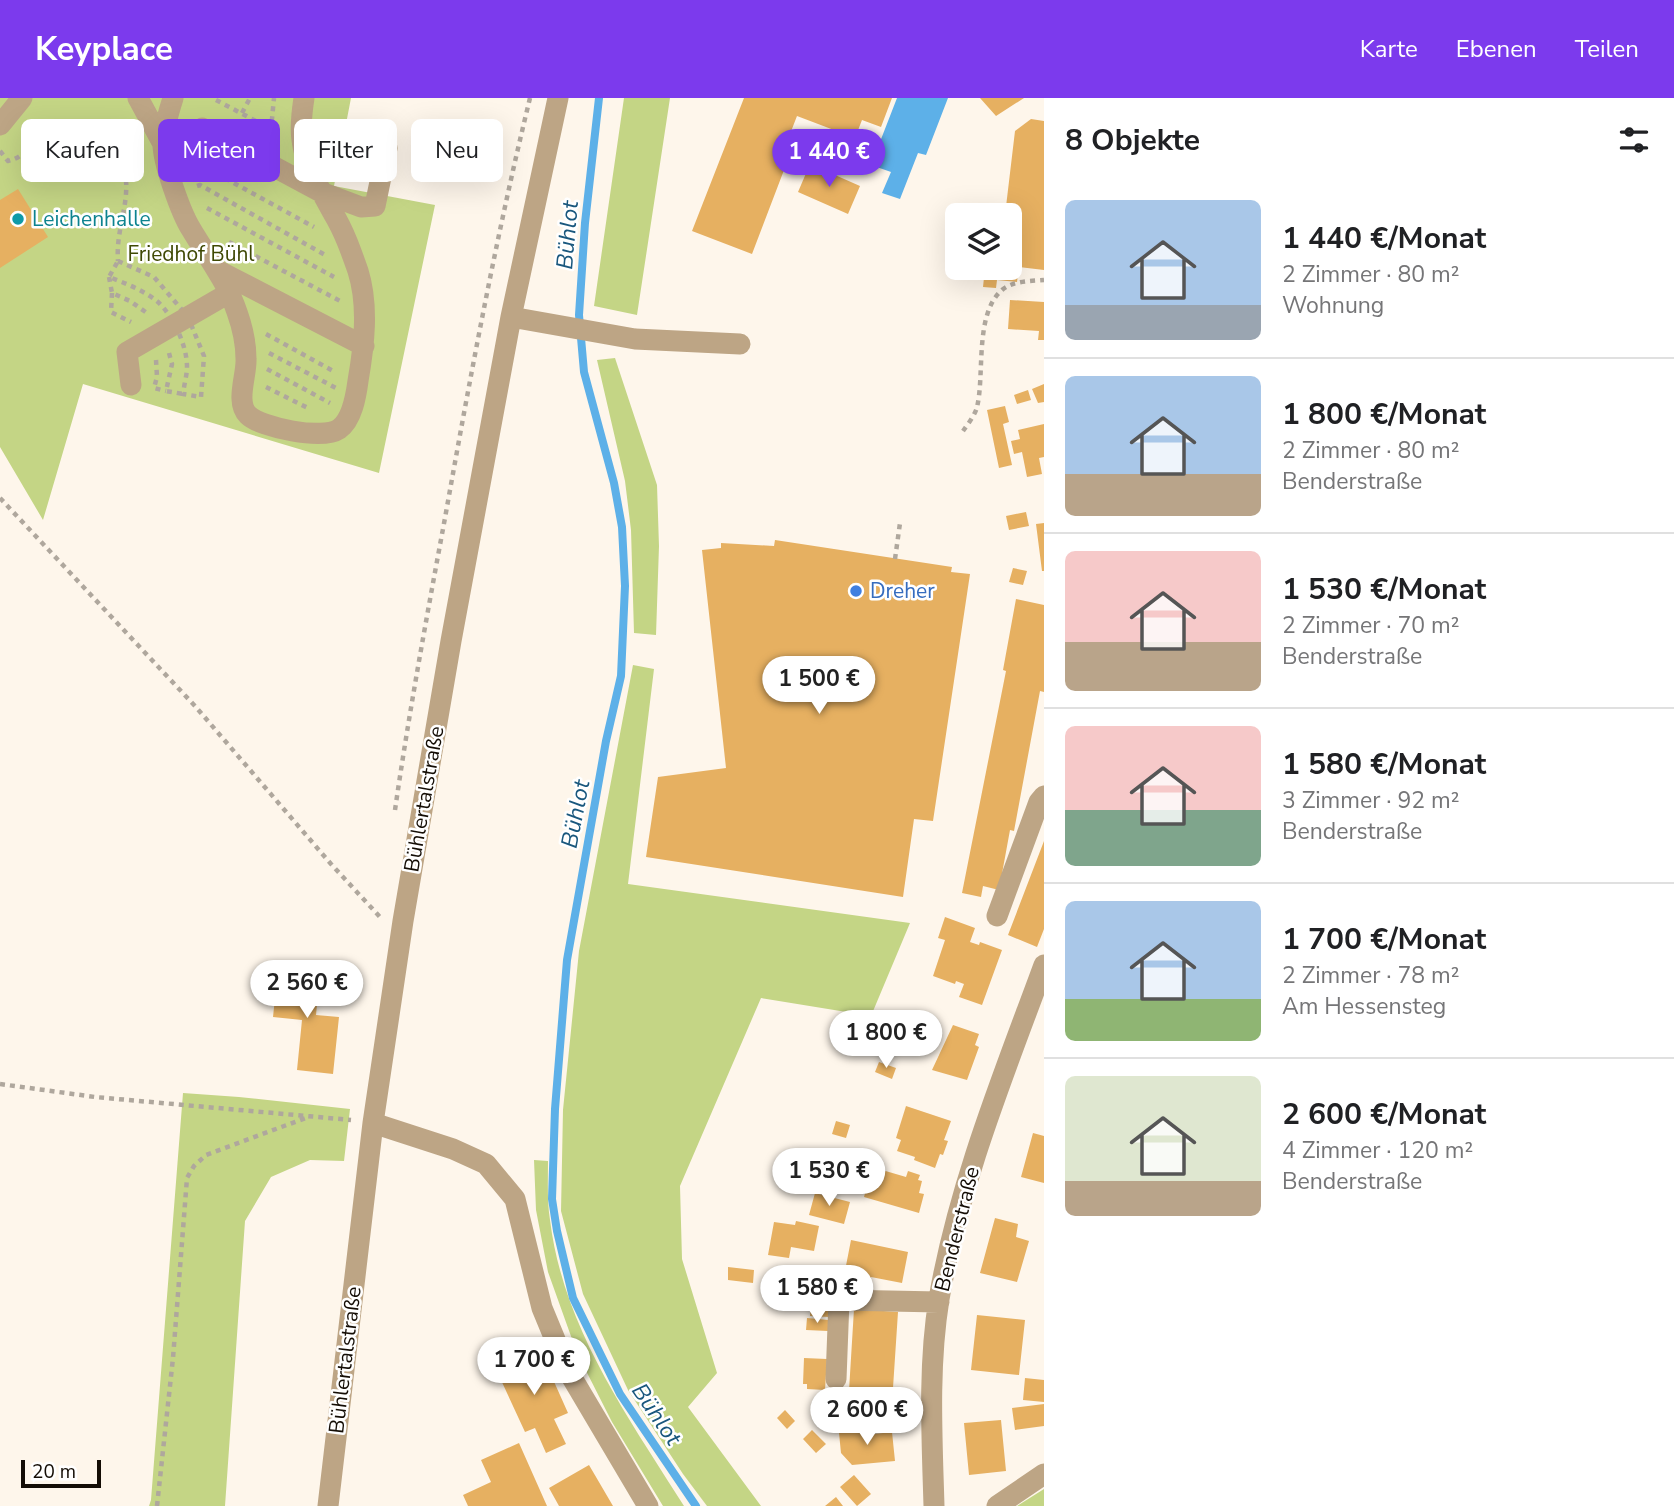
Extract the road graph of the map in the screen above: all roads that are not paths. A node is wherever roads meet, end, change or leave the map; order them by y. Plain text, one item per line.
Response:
1 (22, 98) edge
2 (138, 98) edge
3 (173, 98) edge
4 (304, 98) edge
5 (558, 98) edge
6 (168, 119) edge
7 (0, 125) edge
8 (158, 135) edge
9 (280, 170) edge
10 (174, 182) edge
11 (380, 182) edge
12 (321, 192) junction
13 (217, 270) junction
14 (229, 293) junction
15 (511, 317) junction
16 (740, 344) dead end
17 (363, 345) junction
18 (131, 385) dead end
19 (1044, 796) edge
20 (997, 916) dead end
21 (1044, 965) edge
22 (373, 1123) junction
23 (939, 1302) junction
24 (836, 1379) dead end
25 (1044, 1474) edge
26 (328, 1506) edge
27 (648, 1506) edge
28 (933, 1506) edge
29 (997, 1506) edge

1 - 7 street
2 - 8 street
3 - 6 street
4 - 12 street
5 - 15 street, Bühlertalstraße
9 - 12 street
10 - 13 street
11 - 12 street
12 - 17 street
13 - 14 street
13 - 17 street
14 - 17 street
14 - 18 street
15 - 16 street
15 - 22 street, Bühlertalstraße
19 - 20 street
21 - 23 street, Benderstraße
22 - 26 street, Bühlertalstraße
22 - 27 street
23 - 24 street
23 - 28 street, Benderstraße
25 - 29 street

